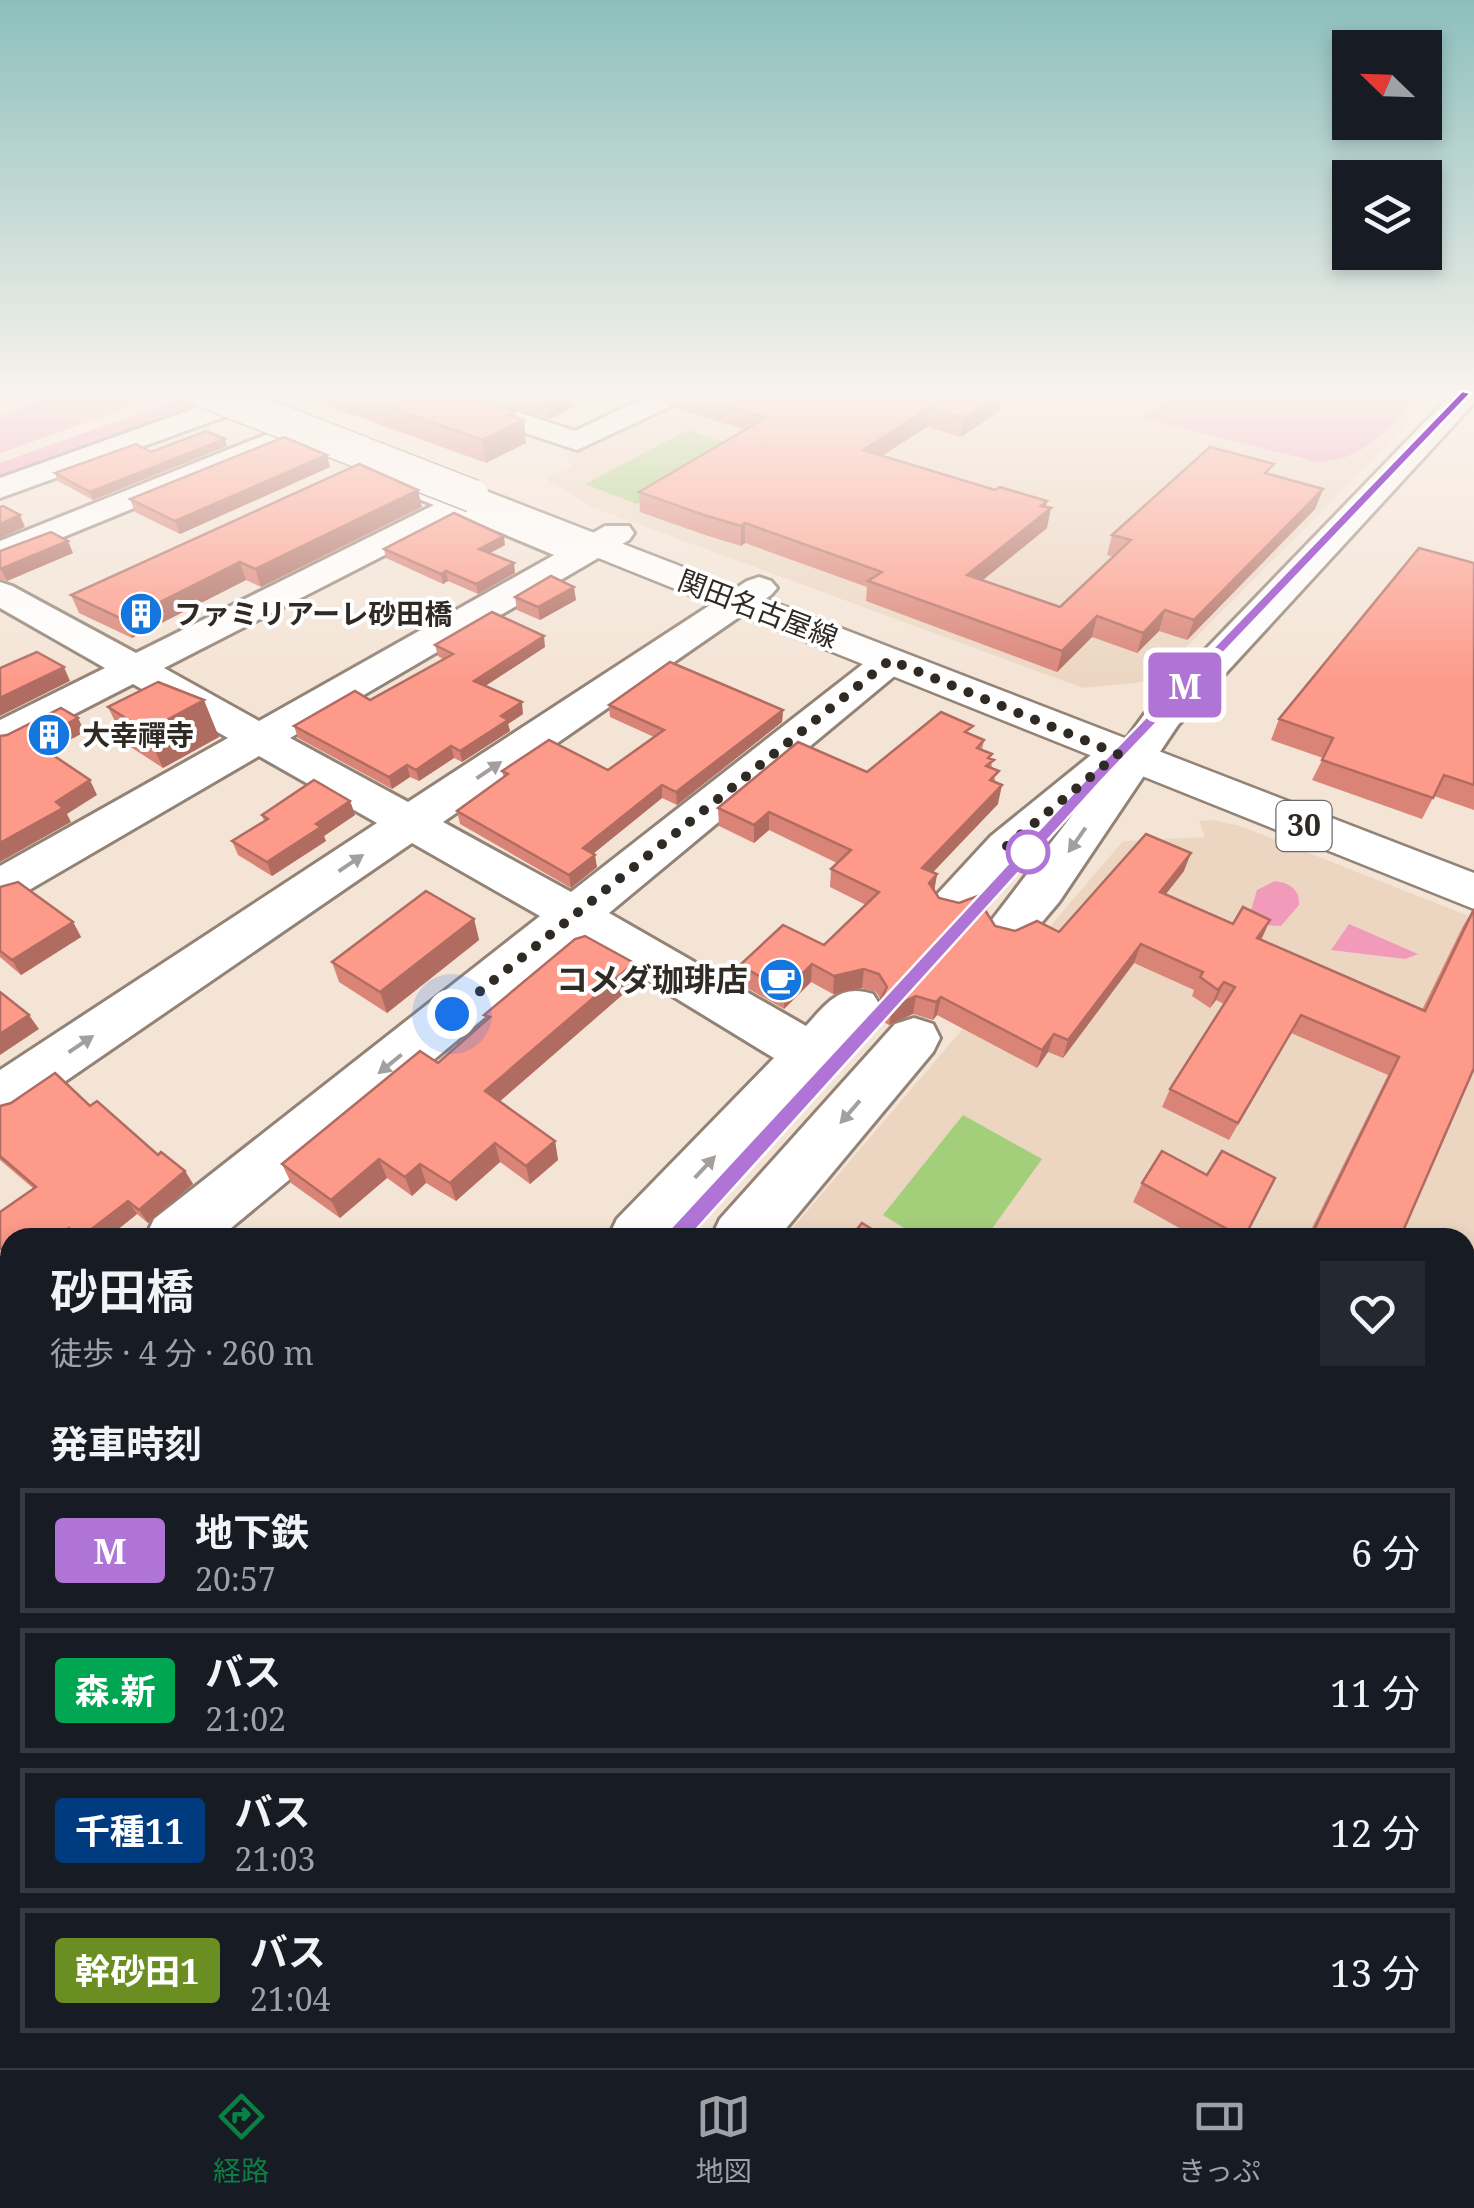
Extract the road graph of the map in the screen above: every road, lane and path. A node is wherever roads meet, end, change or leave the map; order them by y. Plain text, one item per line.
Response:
1 (155, 490) edge
2 (449, 490) edge
3 (461, 490) edge
4 (464, 490) edge
5 (1377, 490) edge
6 (476, 495) junction
7 (598, 544) junction
8 (0, 553) edge
9 (0, 594) edge
10 (750, 594) junction
11 (76, 598) edge
12 (40, 614) junction
13 (0, 632) edge
14 (890, 660) junction
15 (136, 668) junction
16 (0, 736) edge
17 (257, 738) junction
18 (1139, 742) junction
19 (408, 824) junction
20 (1474, 863) edge
21 (0, 886) edge
22 (1474, 892) edge
23 (954, 902) edge
24 (574, 915) junction
25 (1010, 928) edge
26 (855, 1007) dead end
27 (914, 1038) dead end
28 (812, 1054) junction
29 (0, 1098) edge
30 (187, 1228) edge
31 (647, 1228) edge
32 (750, 1228) edge

1 - 8 street
2 - 6 street
3 - 6 main road, 関田名古屋線 / 30, bridge
4 - 6 main road, 関田名古屋線 / 30
5 - 18 street
6 - 7 main road, 関田名古屋線 / 30
6 - 15 street
7 - 10 main road, 関田名古屋線 / 30
7 - 17 street
9 - 12 street
10 - 14 main road, 関田名古屋線 / 30
10 - 18 main road, 関田名古屋線 / 30
19 -> 10 street
11 - 12 street
12 - 13 street
12 - 15 street
14 - 18 main road, 関田名古屋線 / 30
14 - 24 street
15 - 16 street
15 - 17 street
17 - 19 street
17 - 21 street
18 - 20 main road, 関田名古屋線 / 30
18 - 22 main road, 関田名古屋線 / 30
18 - 23 street
18 -> 25 street
19 - 24 street
29 -> 19 street
24 - 28 street
24 -> 30 street
26 - 28 street
27 -> 32 street
31 -> 28 street

